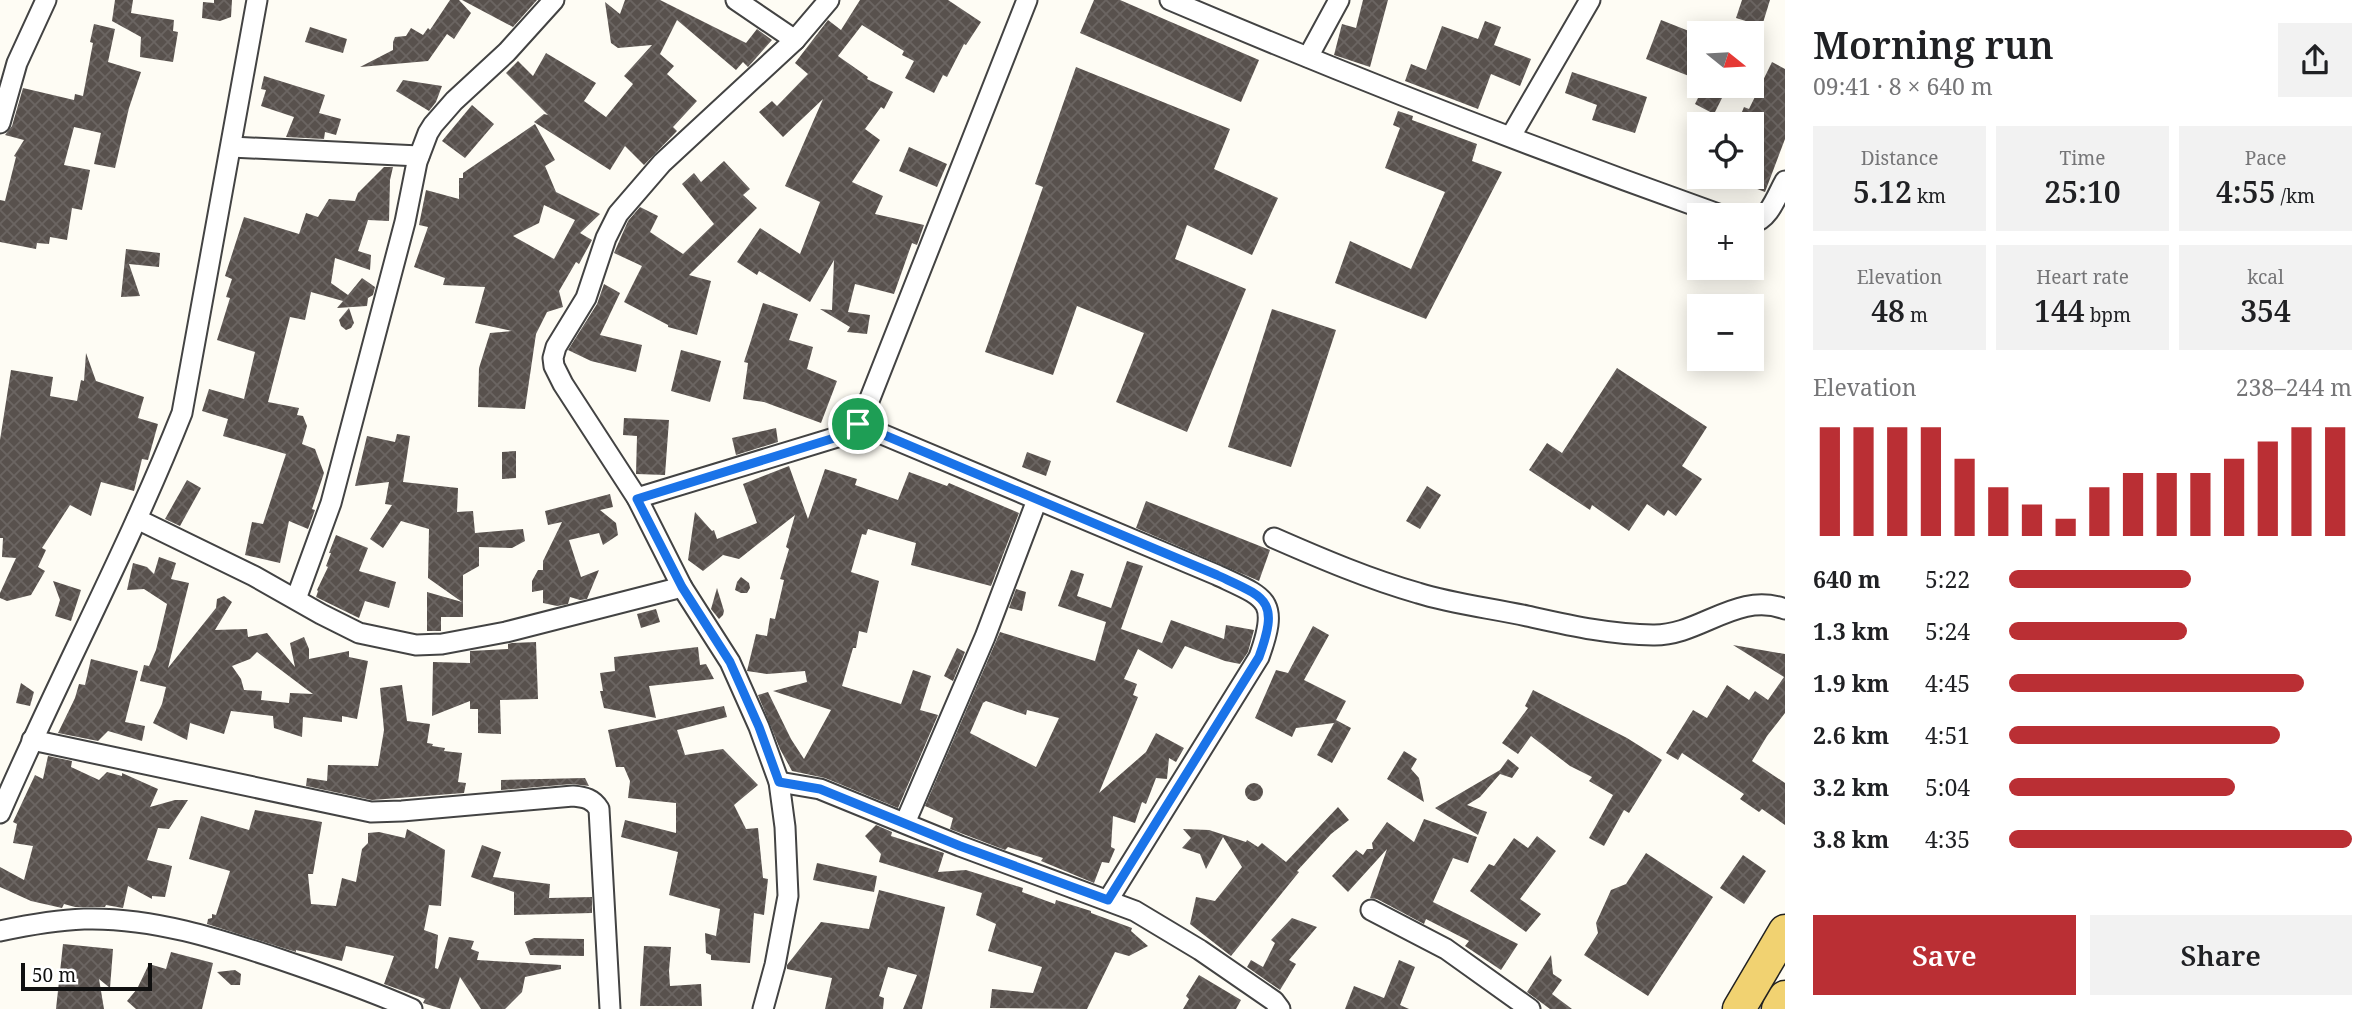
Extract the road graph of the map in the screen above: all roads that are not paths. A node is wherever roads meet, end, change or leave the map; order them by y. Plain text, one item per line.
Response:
1 (46, 0) edge
2 (257, 0) edge
3 (554, 0) edge
4 (736, 0) edge
5 (829, 0) edge
6 (1027, 0) edge
7 (1170, 0) edge
8 (1339, 0) edge
9 (1590, 0) edge
10 (795, 40) junction
11 (1308, 57) junction
12 (0, 123) edge
13 (1511, 136) junction
14 (231, 147) junction
15 (419, 156) junction
16 (1785, 181) edge
17 (1687, 203) edge
18 (1764, 216) edge
19 (858, 424) junction
20 (637, 499) junction
21 (1037, 500) junction
22 (137, 519) junction
23 (1274, 538) dead end
24 (682, 587) junction
25 (296, 598) junction
26 (1785, 609) edge
27 (32, 740) junction
28 (779, 782) junction
29 (0, 813) edge
30 (905, 823) junction
31 (1108, 900) junction
32 (1371, 910) dead end
33 (1785, 931) edge
34 (0, 932) edge
35 (1785, 997) edge
36 (410, 1009) edge
37 (610, 1009) edge
38 (763, 1009) edge
39 (1280, 1009) edge
40 (1530, 1009) edge
41 (1739, 1009) edge
42 (1778, 1009) edge

1 - 12 street
2 - 14 street
3 - 15 street
4 - 10 street
5 - 10 street
6 - 19 street
7 - 11 street
8 - 11 street
9 - 13 street
10 - 20 street
11 - 13 street
13 - 17 street
14 - 15 street
14 - 22 street
15 - 25 street
16 - 18 street
19 - 20 street
19 - 21 street
20 - 24 street
21 - 30 street
21 - 31 street
22 - 25 street
22 - 27 street
23 - 26 street
24 - 25 street
24 - 28 street
27 - 29 street
27 - 37 street
28 - 30 street
28 - 38 street
30 - 31 street
31 - 39 street
32 - 40 street
33 - 41 main road
34 - 36 street
35 - 42 main road

